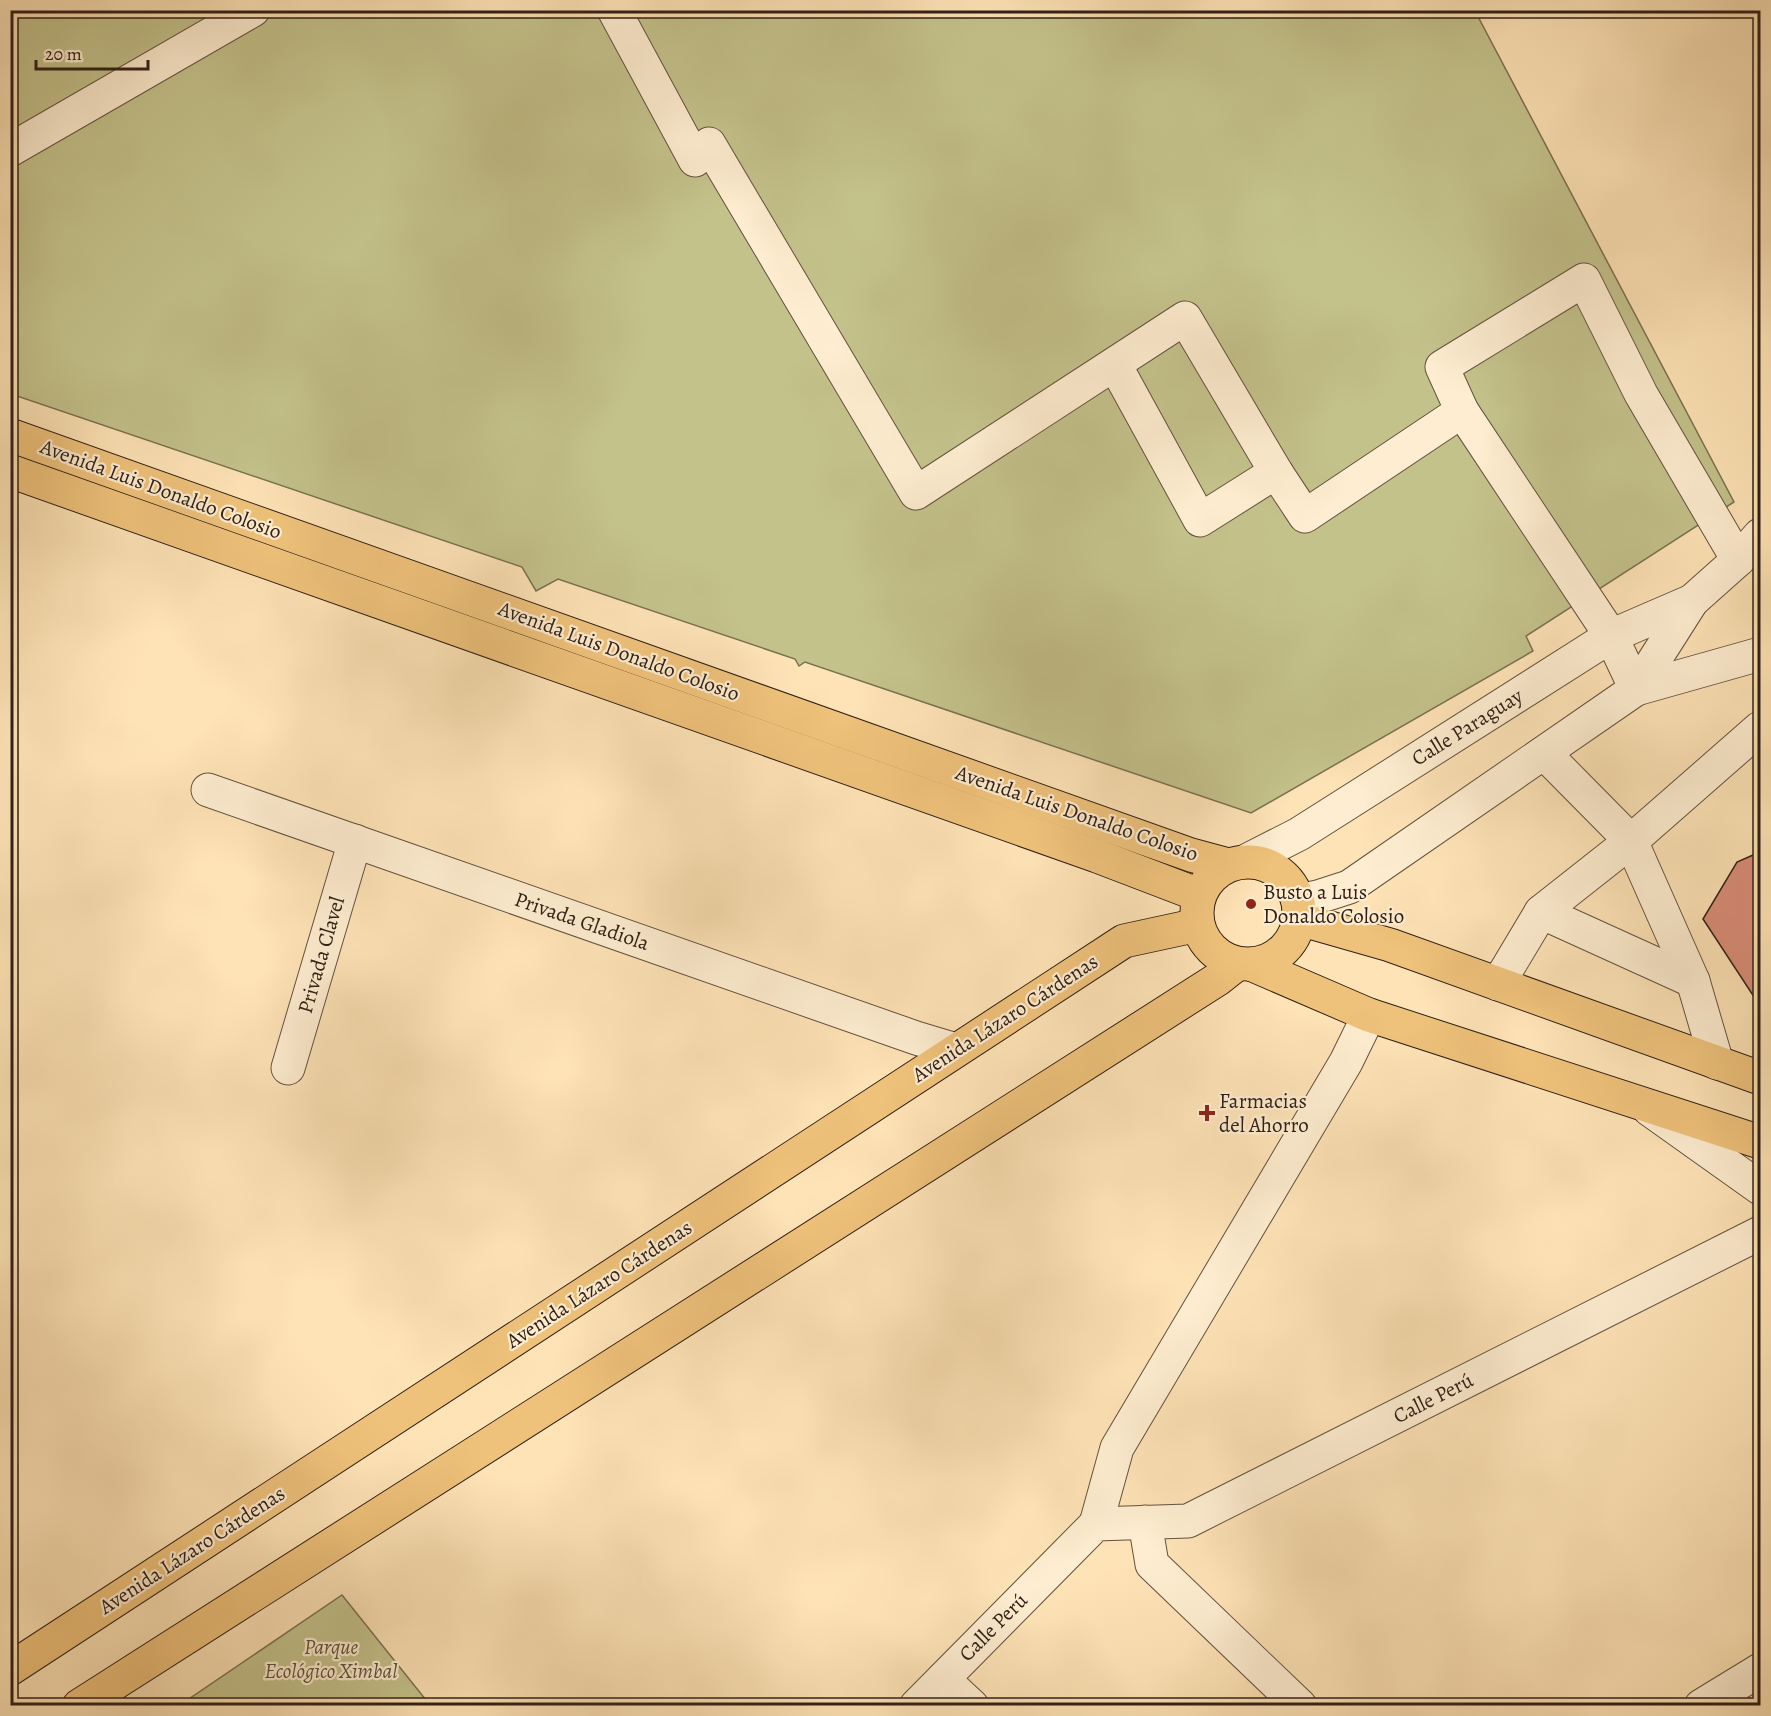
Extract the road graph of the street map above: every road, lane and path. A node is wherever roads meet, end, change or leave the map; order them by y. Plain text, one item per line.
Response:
1 (253, 10) edge
2 (614, 10) edge
3 (10, 150) edge
4 (1115, 365) junction
5 (1462, 411) junction
6 (10, 435) edge
7 (10, 471) edge
8 (1276, 471) junction
9 (1761, 535) edge
10 (1738, 560) junction
11 (1692, 602) junction
12 (1611, 636) junction
13 (1761, 654) edge
14 (1636, 689) junction
15 (1761, 728) edge
16 (1544, 753) junction
17 (208, 790) dead end
18 (355, 841) junction
19 (1631, 842) junction
20 (1237, 863) junction
21 (1198, 910) junction
22 (1298, 910) junction
23 (1541, 912) junction
24 (1245, 964) junction
25 (1692, 981) junction
26 (1498, 984) junction
27 (1369, 1015) junction
28 (956, 1050) junction
29 (288, 1068) dead end
30 (1745, 1068) edge
31 (1641, 1103) junction
32 (1761, 1142) edge
33 (1761, 1188) edge
34 (1761, 1233) edge
35 (1145, 1522) junction
36 (1096, 1524) junction
37 (10, 1669) edge
38 (1761, 1670) edge
39 (942, 1678) junction
40 (79, 1706) edge
41 (916, 1706) edge
42 (972, 1706) edge
43 (1300, 1706) edge
44 (1701, 1706) edge

1 - 3 street
2 - 4 street
4 - 8 street
4 - 8 street
5 - 8 street
5 - 10 street
5 - 12 street
6 - 20 main road, Avenida Luis Donaldo Colosio
7 - 21 main road
9 - 10 street, Calle Paraguay
10 - 11 street, Calle Paraguay
11 - 12 street, Calle Paraguay
11 - 14 street, Calle Paraguay
12 - 14 street
12 - 20 street, Calle Paraguay
13 - 14 street
14 - 16 street, Calle Paraguay
15 - 19 street
16 - 19 street
16 - 22 street, Calle Paraguay
17 - 18 street, Privada Gladiola
18 - 28 street, Privada Gladiola
18 - 29 street, Privada Clavel
19 - 23 street
19 - 25 street
20 - 21 main road
20 - 22 main road
21 - 24 main road
21 - 28 main road, Avenida Lázaro Cárdenas
22 - 24 main road
22 - 26 main road
23 - 25 street
23 - 26 street
24 - 27 main road
24 - 40 main road
25 - 30 street
26 - 30 main road
27 - 31 main road
27 - 36 street, Calle Perú
28 - 37 main road, Avenida Lázaro Cárdenas
31 - 32 main road
31 - 33 street
34 - 35 street, Calle Perú
35 - 36 street, Calle Perú
35 - 43 street
36 - 39 street, Calle Perú
38 - 44 street
39 - 41 street, Calle Perú
39 - 42 street

